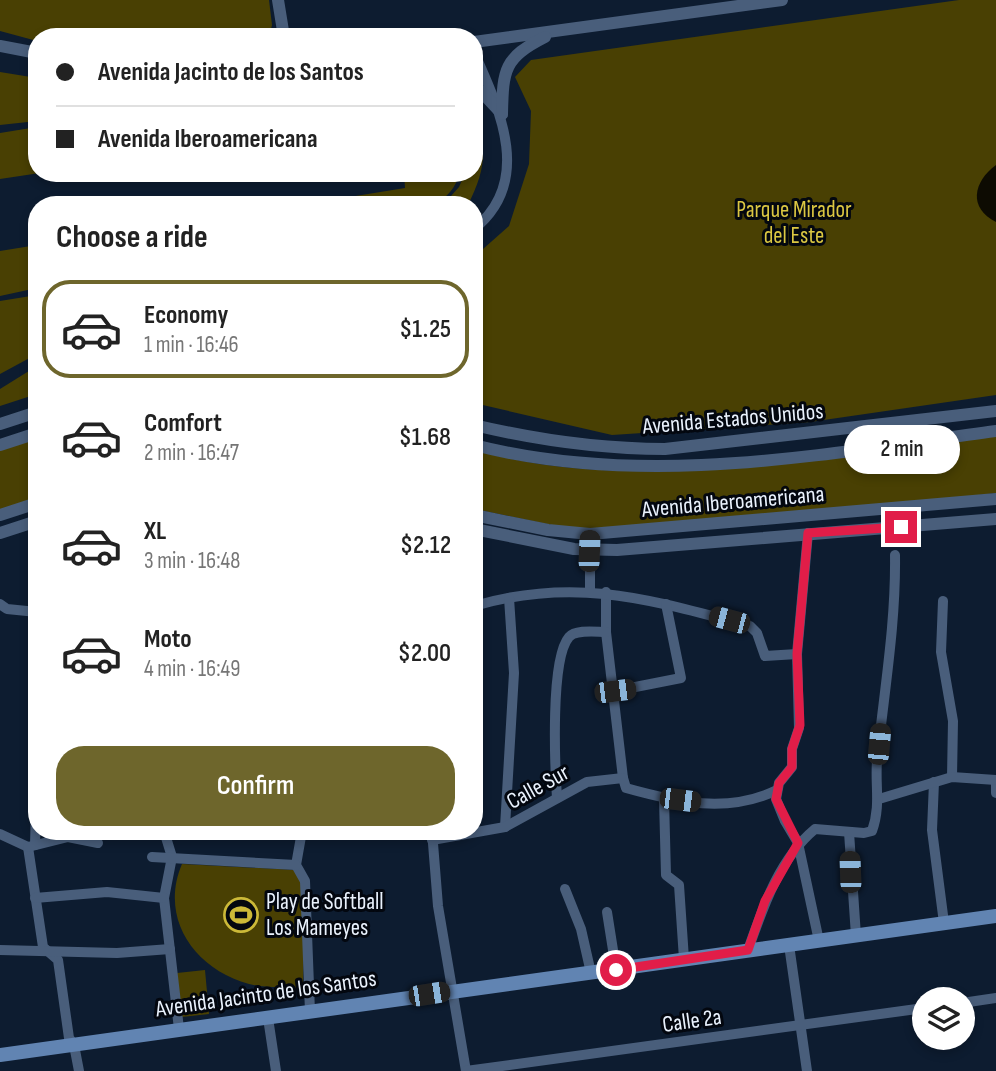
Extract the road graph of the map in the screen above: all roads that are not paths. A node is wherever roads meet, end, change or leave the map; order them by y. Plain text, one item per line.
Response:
1 (278, 0) edge
2 (782, 0) edge
3 (766, 1) edge
4 (283, 28) edge
5 (553, 33) junction
6 (483, 41) edge
7 (0, 46) edge
8 (28, 51) edge
9 (483, 72) edge
10 (483, 94) edge
11 (502, 114) junction
12 (483, 219) edge
13 (996, 411) edge
14 (28, 415) edge
15 (0, 424) edge
16 (483, 427) edge
17 (996, 430) edge
18 (832, 432) junction
19 (28, 436) edge
20 (0, 445) edge
21 (483, 447) edge
22 (835, 452) junction
23 (996, 499) edge
24 (28, 506) edge
25 (0, 515) edge
26 (483, 517) edge
27 (996, 519) edge
28 (28, 524) edge
29 (483, 531) edge
30 (0, 533) edge
31 (808, 533) junction
32 (590, 534) junction
33 (589, 551) junction
34 (895, 555) dead end
35 (590, 590) junction
36 (606, 592) junction
37 (509, 598) junction
38 (943, 601) dead end
39 (0, 604) edge
40 (483, 604) edge
41 (666, 604) junction
42 (28, 611) edge
43 (606, 632) junction
44 (797, 654) junction
45 (615, 691) junction
46 (623, 778) junction
47 (952, 778) junction
48 (996, 781) edge
49 (934, 782) junction
50 (777, 790) junction
51 (996, 793) edge
52 (557, 798) junction
53 (664, 799) junction
54 (879, 799) junction
55 (505, 827) junction
56 (483, 829) edge
57 (849, 832) junction
58 (0, 834) edge
59 (31, 840) edge
60 (56, 840) edge
61 (83, 840) edge
62 (167, 840) edge
63 (300, 840) edge
64 (432, 840) edge
65 (98, 843) dead end
66 (798, 843) junction
67 (31, 846) junction
68 (152, 857) dead end
69 (172, 857) junction
70 (296, 865) junction
71 (565, 889) dead end
72 (35, 898) junction
73 (164, 898) junction
74 (607, 912) dead end
75 (996, 916) edge
76 (944, 923) junction
77 (856, 936) junction
78 (819, 941) junction
79 (789, 945) junction
80 (170, 948) junction
81 (0, 950) edge
82 (748, 950) junction
83 (47, 951) junction
84 (684, 959) junction
85 (616, 970) junction
86 (591, 973) junction
87 (452, 990) junction
88 (996, 998) edge
89 (975, 1001) edge
90 (912, 1010) edge
91 (310, 1012) junction
92 (268, 1018) junction
93 (800, 1025) junction
94 (178, 1030) junction
95 (74, 1045) junction
96 (0, 1055) edge
97 (79, 1071) edge
98 (276, 1071) edge
99 (466, 1071) edge
100 (807, 1071) edge

1 - 4 street
2 - 3 street
3 - 5 street
5 - 6 street
5 - 11 street
7 - 8 street
9 - 11 street
10 - 11 street
11 - 12 street
13 - 18 street, Avenida Estados Unidos
14 - 15 street
16 - 18 street, Avenida Estados Unidos
17 - 22 street, Avenida Estados Unidos
18 - 22 street
19 - 20 street
21 - 22 street, Avenida Estados Unidos
23 - 32 street, Avenida Iberoamericana
24 - 25 street
26 - 32 street, Avenida Iberoamericana
27 - 31 street, Avenida Iberoamericana
28 - 30 street
29 - 33 street, Avenida Iberoamericana
31 - 33 street, Avenida Iberoamericana
31 - 44 street
32 - 33 street
33 - 35 street
34 - 54 street
35 - 36 street
35 - 37 street
36 - 41 street
36 - 43 street
37 - 40 street
37 - 55 street
38 - 47 street
39 - 42 street
41 - 44 street
41 - 45 street
43 - 45 street
43 - 52 street
44 - 50 street
45 - 46 street
46 - 52 street, Calle Sur
46 - 53 street
47 - 48 street
47 - 49 street
48 - 51 street
49 - 54 street
49 - 76 street
50 - 53 street
50 - 66 street
52 - 55 street, Calle Sur
53 - 84 street
54 - 57 street
55 - 56 street, Calle Sur
57 - 66 street
57 - 77 street
58 - 67 street
59 - 67 street
60 - 67 street
61 - 65 street
62 - 69 street
63 - 70 street
64 - 87 street
66 - 78 street
66 - 82 street
67 - 72 street
68 - 69 street
69 - 70 street
69 - 73 street
70 - 91 street
71 - 86 street
72 - 73 street
72 - 83 street
73 - 80 street
74 - 85 street
75 - 76 main road, Avenida Jacinto de los Santos
76 - 77 main road, Avenida Jacinto de los Santos
77 - 78 main road, Avenida Jacinto de los Santos
78 - 79 main road, Avenida Jacinto de los Santos
79 - 82 main road, Avenida Jacinto de los Santos
79 - 93 street
80 - 83 street
80 - 94 street
81 - 83 street
82 - 84 main road, Avenida Jacinto de los Santos
83 - 95 street
84 - 85 main road, Avenida Jacinto de los Santos
85 - 86 main road, Avenida Jacinto de los Santos
86 - 87 main road, Avenida Jacinto de los Santos
87 - 91 main road, Avenida Jacinto de los Santos
87 - 99 street
88 - 89 street
90 - 93 street, Calle 2a
91 - 92 main road, Avenida Jacinto de los Santos
92 - 94 main road, Avenida Jacinto de los Santos
92 - 98 street
93 - 99 street, Calle 2a
93 - 100 street
94 - 95 main road, Avenida Jacinto de los Santos
95 - 96 main road, Avenida Jacinto de los Santos
95 - 97 street

